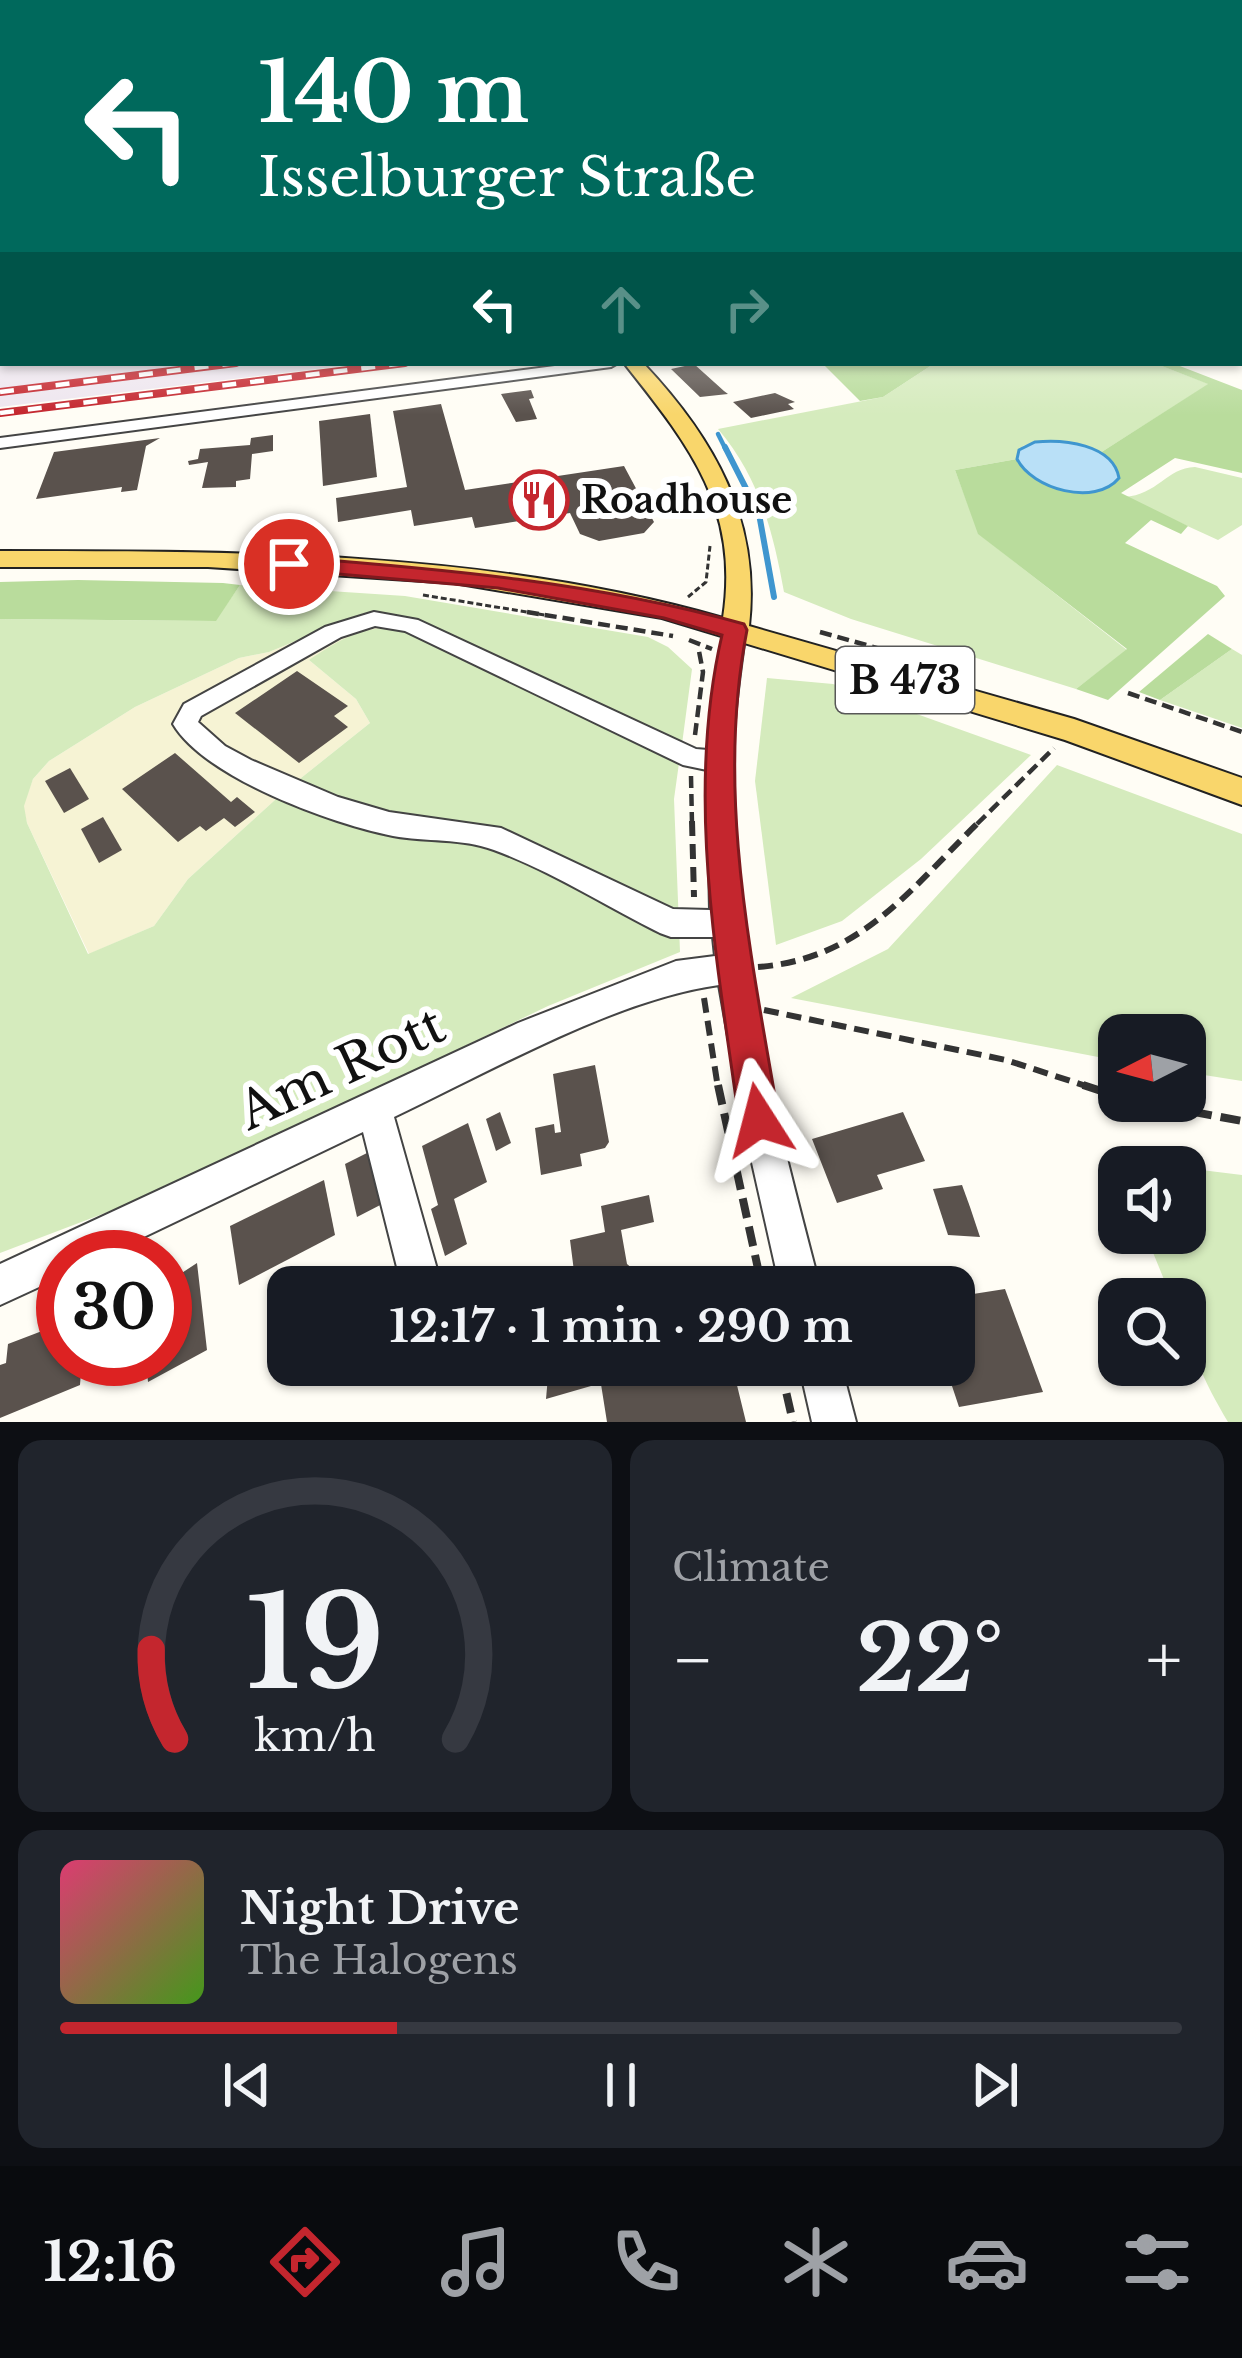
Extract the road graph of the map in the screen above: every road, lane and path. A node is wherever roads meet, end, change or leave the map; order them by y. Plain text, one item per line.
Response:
1 (588, 366) edge
2 (636, 366) edge
3 (0, 443) edge
4 (709, 536) dead end
5 (0, 559) edge
6 (408, 593) dead end
7 (686, 616) junction
8 (735, 630) junction
9 (698, 646) dead end
10 (1128, 693) dead end
11 (1074, 731) junction
12 (1242, 732) edge
13 (720, 762) junction
14 (1242, 792) edge
15 (729, 924) junction
16 (734, 968) junction
17 (741, 1005) junction
18 (1098, 1090) edge
19 (374, 1109) junction
20 (1206, 1114) edge
21 (1242, 1120) edge
22 (416, 1266) edge
23 (757, 1266) edge
24 (795, 1266) edge
25 (0, 1286) edge
26 (785, 1386) edge
27 (825, 1386) edge
28 (794, 1422) edge
29 (834, 1422) edge

1 - 3 street
2 - 8 main road
4 - 7 path
5 - 7 main road, B 473
6 - 9 path
7 - 8 main road, B 473
8 - 11 main road, B 473
8 - 13 street
10 - 12 path
11 - 14 main road, B 473
11 - 16 path
13 - 15 street
13 - 15 street
15 - 16 street
16 - 17 street
16 - 19 street, Am Rott
17 - 18 path
17 - 23 path
17 - 24 street
19 - 22 street
19 - 25 street, Am Rott
20 - 21 path
26 - 28 path
27 - 29 street

